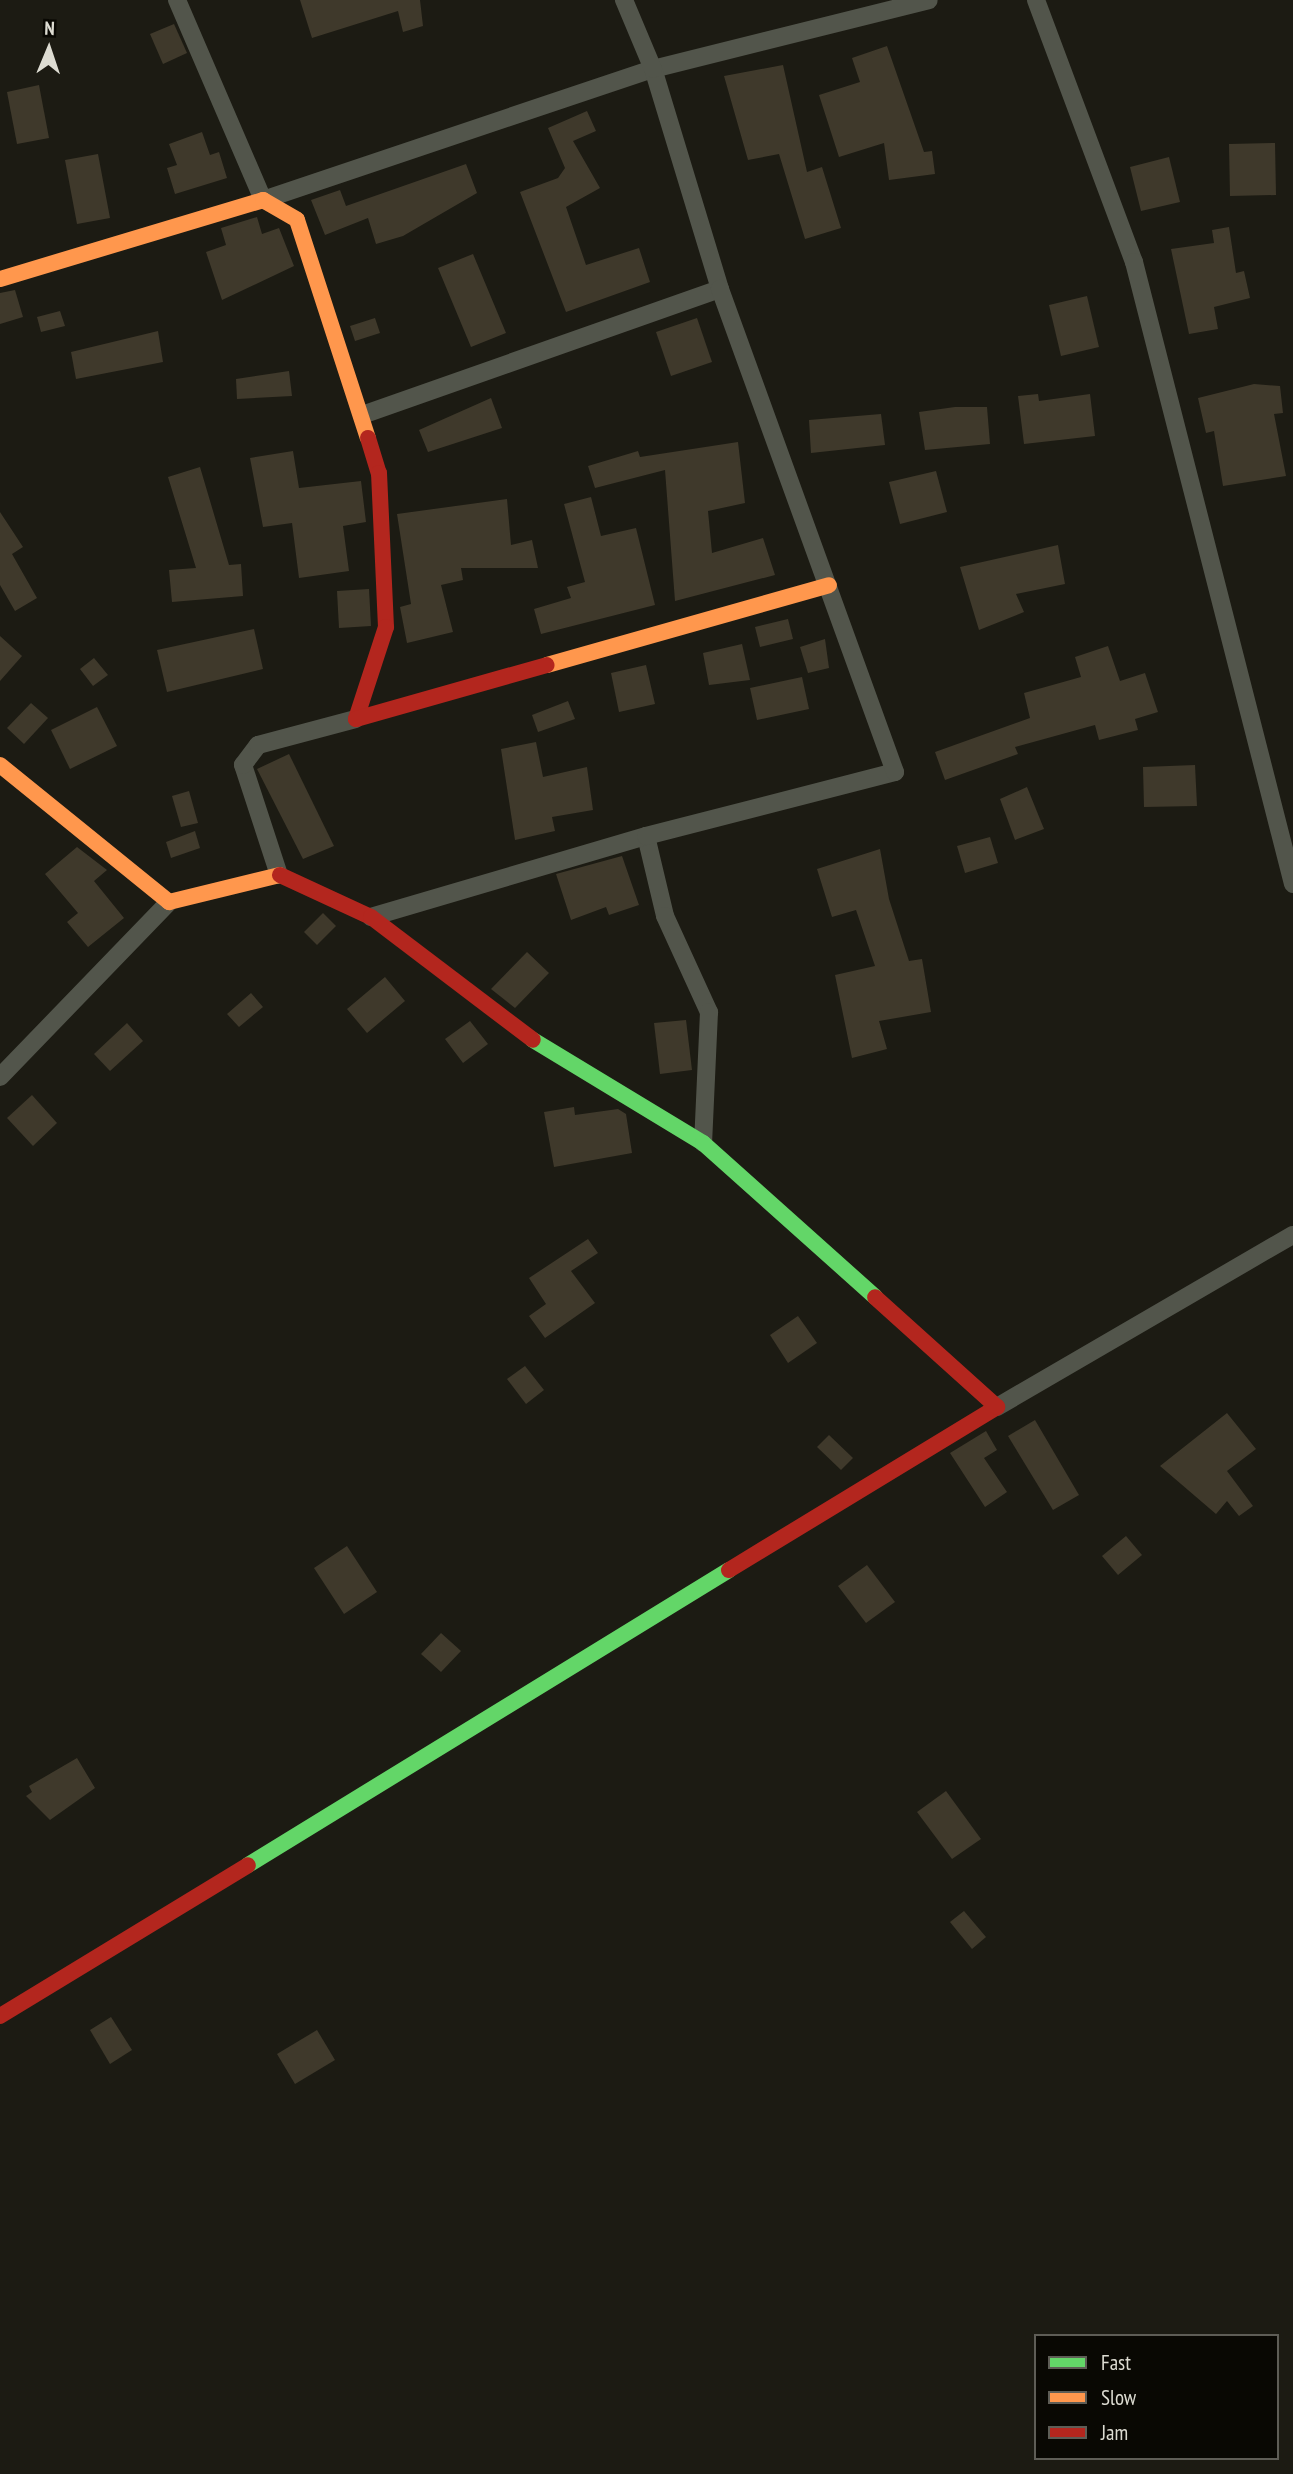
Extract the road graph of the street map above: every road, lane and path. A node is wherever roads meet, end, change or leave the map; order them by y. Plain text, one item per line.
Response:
1 (177, 0) edge
2 (624, 0) edge
3 (929, 0) edge
4 (1036, 0) edge
5 (653, 69) junction
6 (263, 200) junction
7 (0, 279) edge
8 (720, 289) junction
9 (365, 414) junction
10 (829, 585) junction
11 (356, 719) junction
12 (0, 765) edge
13 (646, 836) junction
14 (279, 875) junction
15 (1293, 884) edge
16 (169, 902) junction
17 (371, 917) junction
18 (0, 1077) edge
19 (704, 1143) junction
20 (1293, 1235) edge
21 (997, 1407) junction
22 (0, 2016) edge

1 - 6 street
2 - 5 street
3 - 5 street
4 - 15 street
5 - 6 street
5 - 8 street
6 - 7 street
6 - 9 street
8 - 9 street
8 - 10 street
9 - 11 street
10 - 11 street
10 - 13 street
11 - 14 street
12 - 16 street
13 - 17 street
13 - 19 street
14 - 16 street
14 - 17 street
16 - 18 street
17 - 19 street
19 - 21 street
20 - 21 street
21 - 22 street

